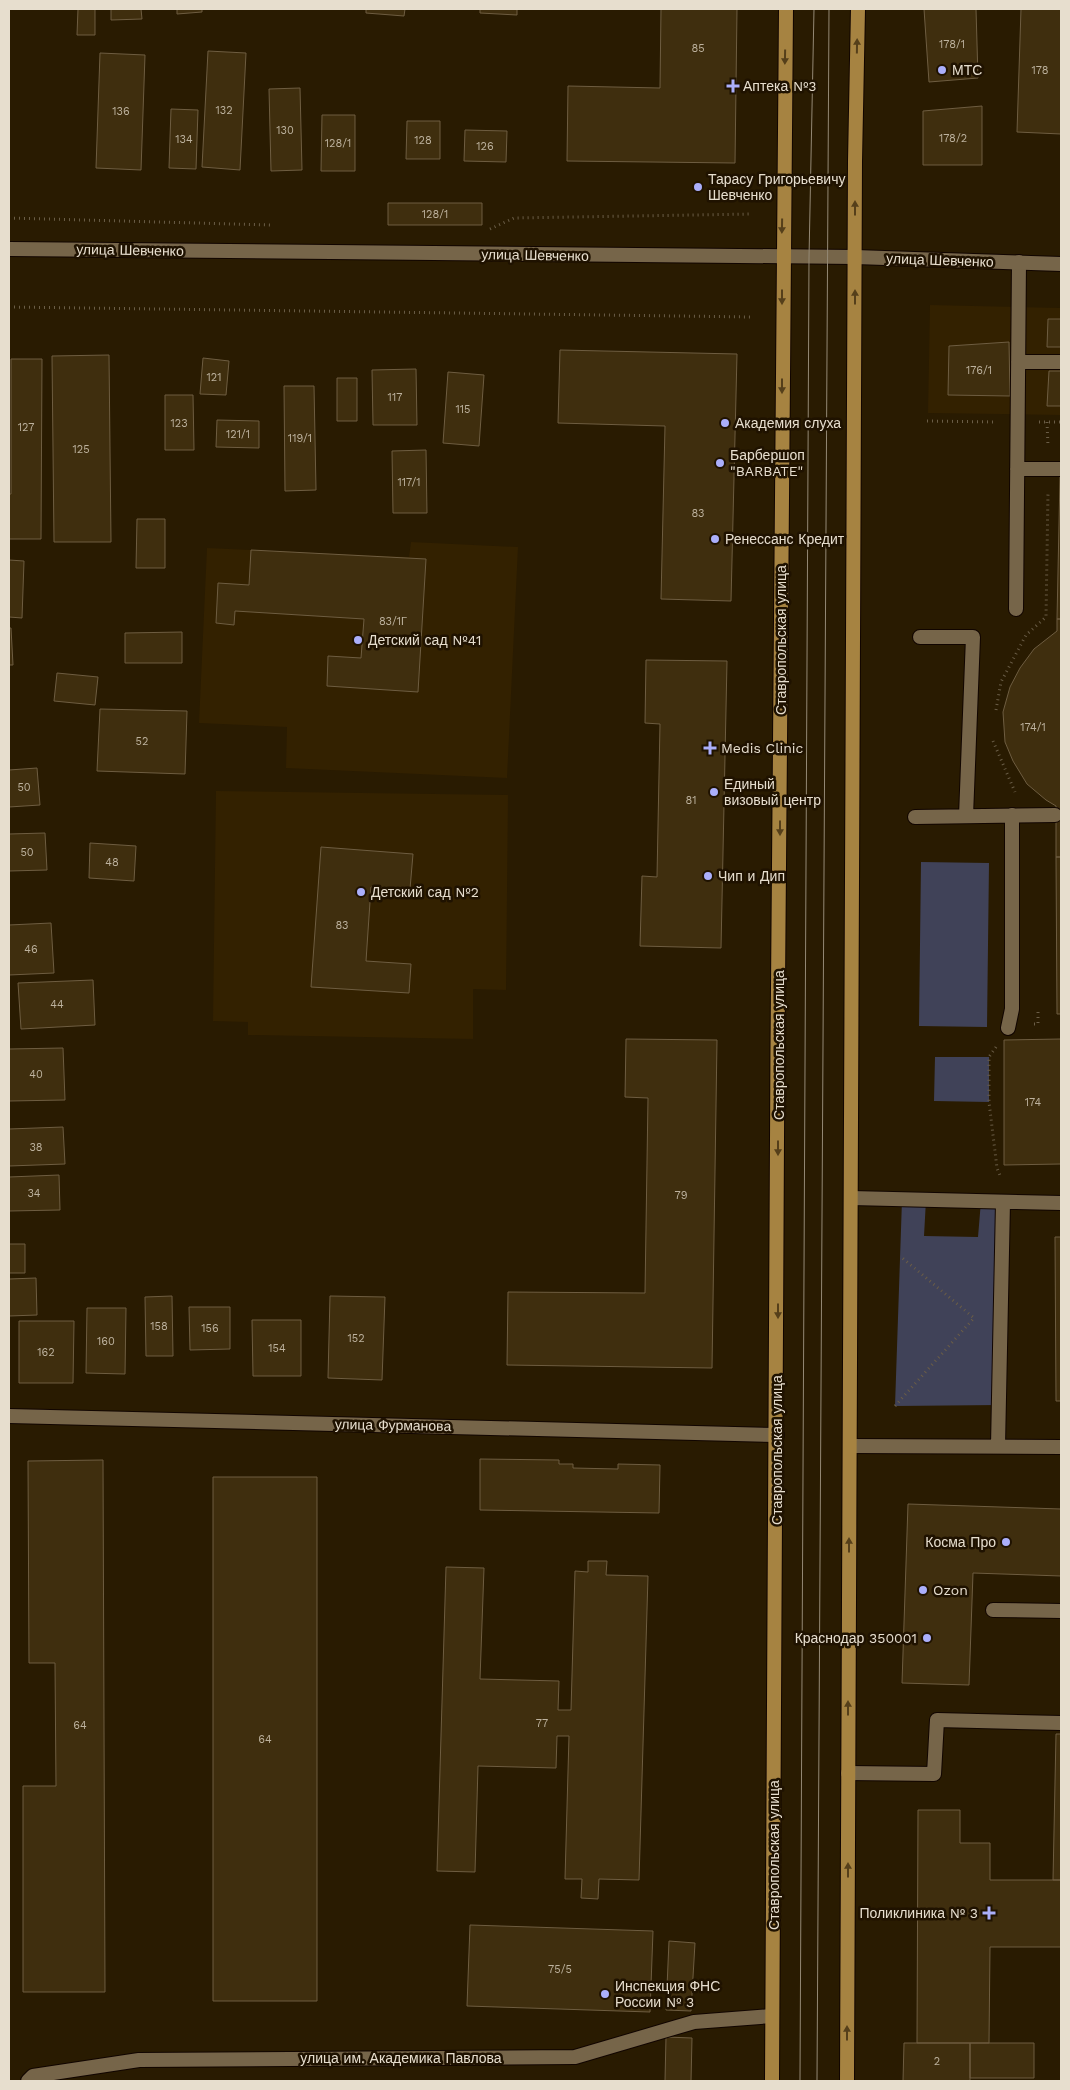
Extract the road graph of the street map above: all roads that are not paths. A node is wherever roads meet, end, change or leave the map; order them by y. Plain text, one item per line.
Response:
1 (786, 9) edge
2 (858, 9) edge
3 (9, 249) edge
4 (855, 257) junction
5 (782, 258) junction
6 (1019, 262) junction
7 (1061, 264) edge
8 (1018, 362) junction
9 (1061, 362) edge
10 (1017, 469) junction
11 (1055, 469) edge
12 (1016, 609) dead end
13 (920, 638) dead end
14 (1012, 815) junction
15 (1055, 815) dead end
16 (966, 816) junction
17 (915, 817) dead end
18 (1008, 1028) road end
19 (851, 1198) junction
20 (1006, 1202) junction
21 (1061, 1203) edge
22 (9, 1416) edge
23 (777, 1435) junction
24 (850, 1446) junction
25 (998, 1446) junction
26 (1061, 1447) edge
27 (993, 1610) dead end
28 (1061, 1611) edge
29 (1061, 1723) edge
30 (848, 1773) junction
31 (772, 2016) junction
32 (28, 2081) edge
33 (772, 2081) edge
34 (847, 2081) edge

1 -> 5 main road, Ставропольская улица
4 -> 2 main road
3 - 5 street, улица Шевченко
4 - 5 street, улица Шевченко
4 - 6 street, улица Шевченко
19 -> 4 main road
5 -> 23 main road, Ставропольская улица
6 - 7 street, улица Шевченко
6 - 8 street
8 - 9 street
8 - 10 street
10 - 11 street
10 - 12 street
13 - 16 street
14 - 15 street
14 - 16 street
14 - 18 street
16 - 17 street
19 - 20 street
19 - 24 main road
20 - 21 street
20 - 25 street
22 - 23 street, улица Фурманова
23 - 31 main road, Ставропольская улица
24 - 25 street
30 -> 24 main road
25 - 26 street
27 - 28 street
29 - 30 street
34 -> 30 main road
31 - 32 street, улица им. Академика Павлова
31 - 33 main road, Ставропольская улица

